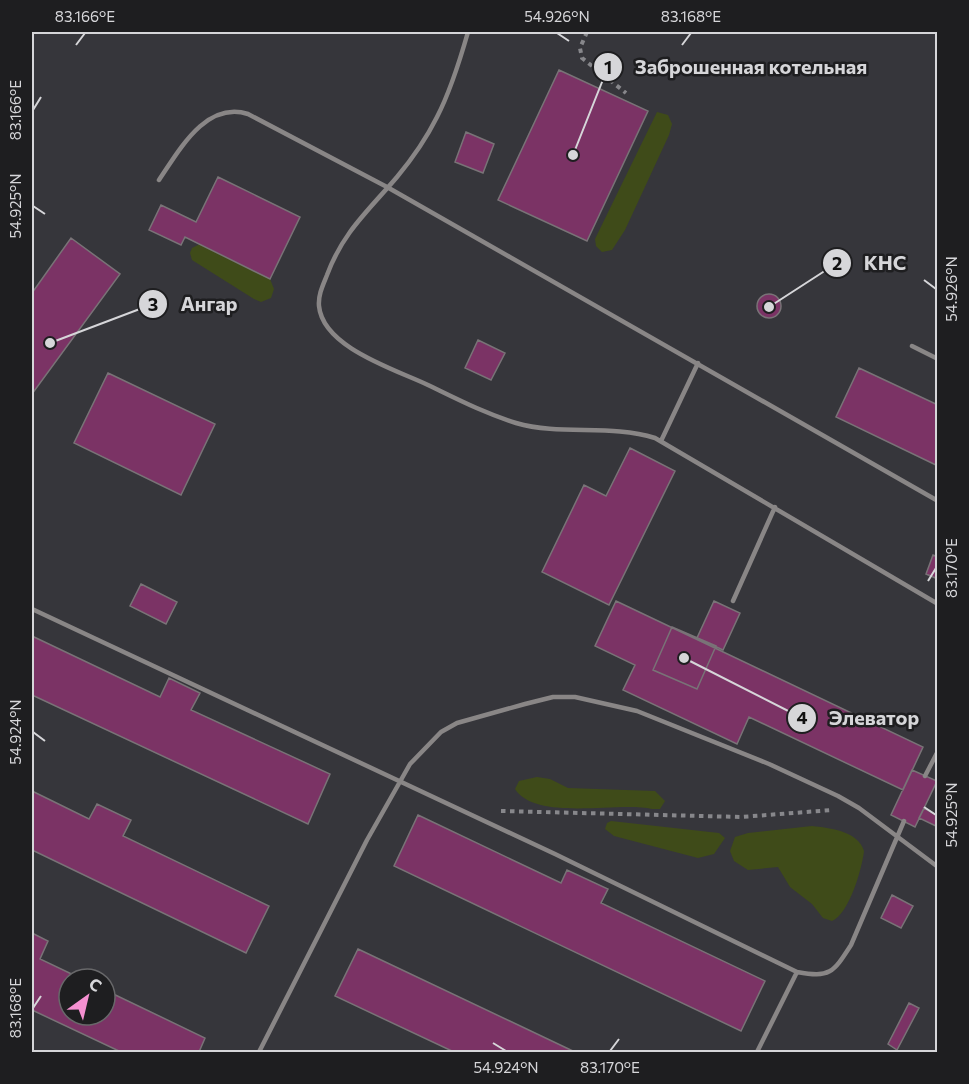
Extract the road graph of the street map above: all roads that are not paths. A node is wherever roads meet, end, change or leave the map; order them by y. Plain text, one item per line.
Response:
1 (468, 32) edge
2 (159, 180) dead end
3 (387, 187) junction
4 (912, 346) dead end
5 (938, 359) edge
6 (698, 363) junction
7 (661, 441) junction
8 (938, 501) edge
9 (775, 507) junction
10 (734, 601) dead end
11 (938, 604) edge
12 (32, 609) edge
13 (938, 751) edge
14 (925, 776) dead end
15 (399, 783) junction
16 (904, 821) dead end
17 (897, 837) junction
18 (938, 867) edge
19 (797, 972) junction
20 (259, 1053) edge
21 (757, 1053) edge

1 - 3 lane
2 - 3 lane
3 - 6 lane
3 - 7 lane
4 - 5 lane
6 - 7 lane
6 - 8 lane
7 - 9 lane
9 - 10 lane
9 - 11 lane
12 - 15 lane
13 - 14 lane
15 - 17 lane
15 - 19 lane
15 - 20 lane
16 - 17 lane
17 - 18 lane
17 - 19 lane
19 - 21 lane

